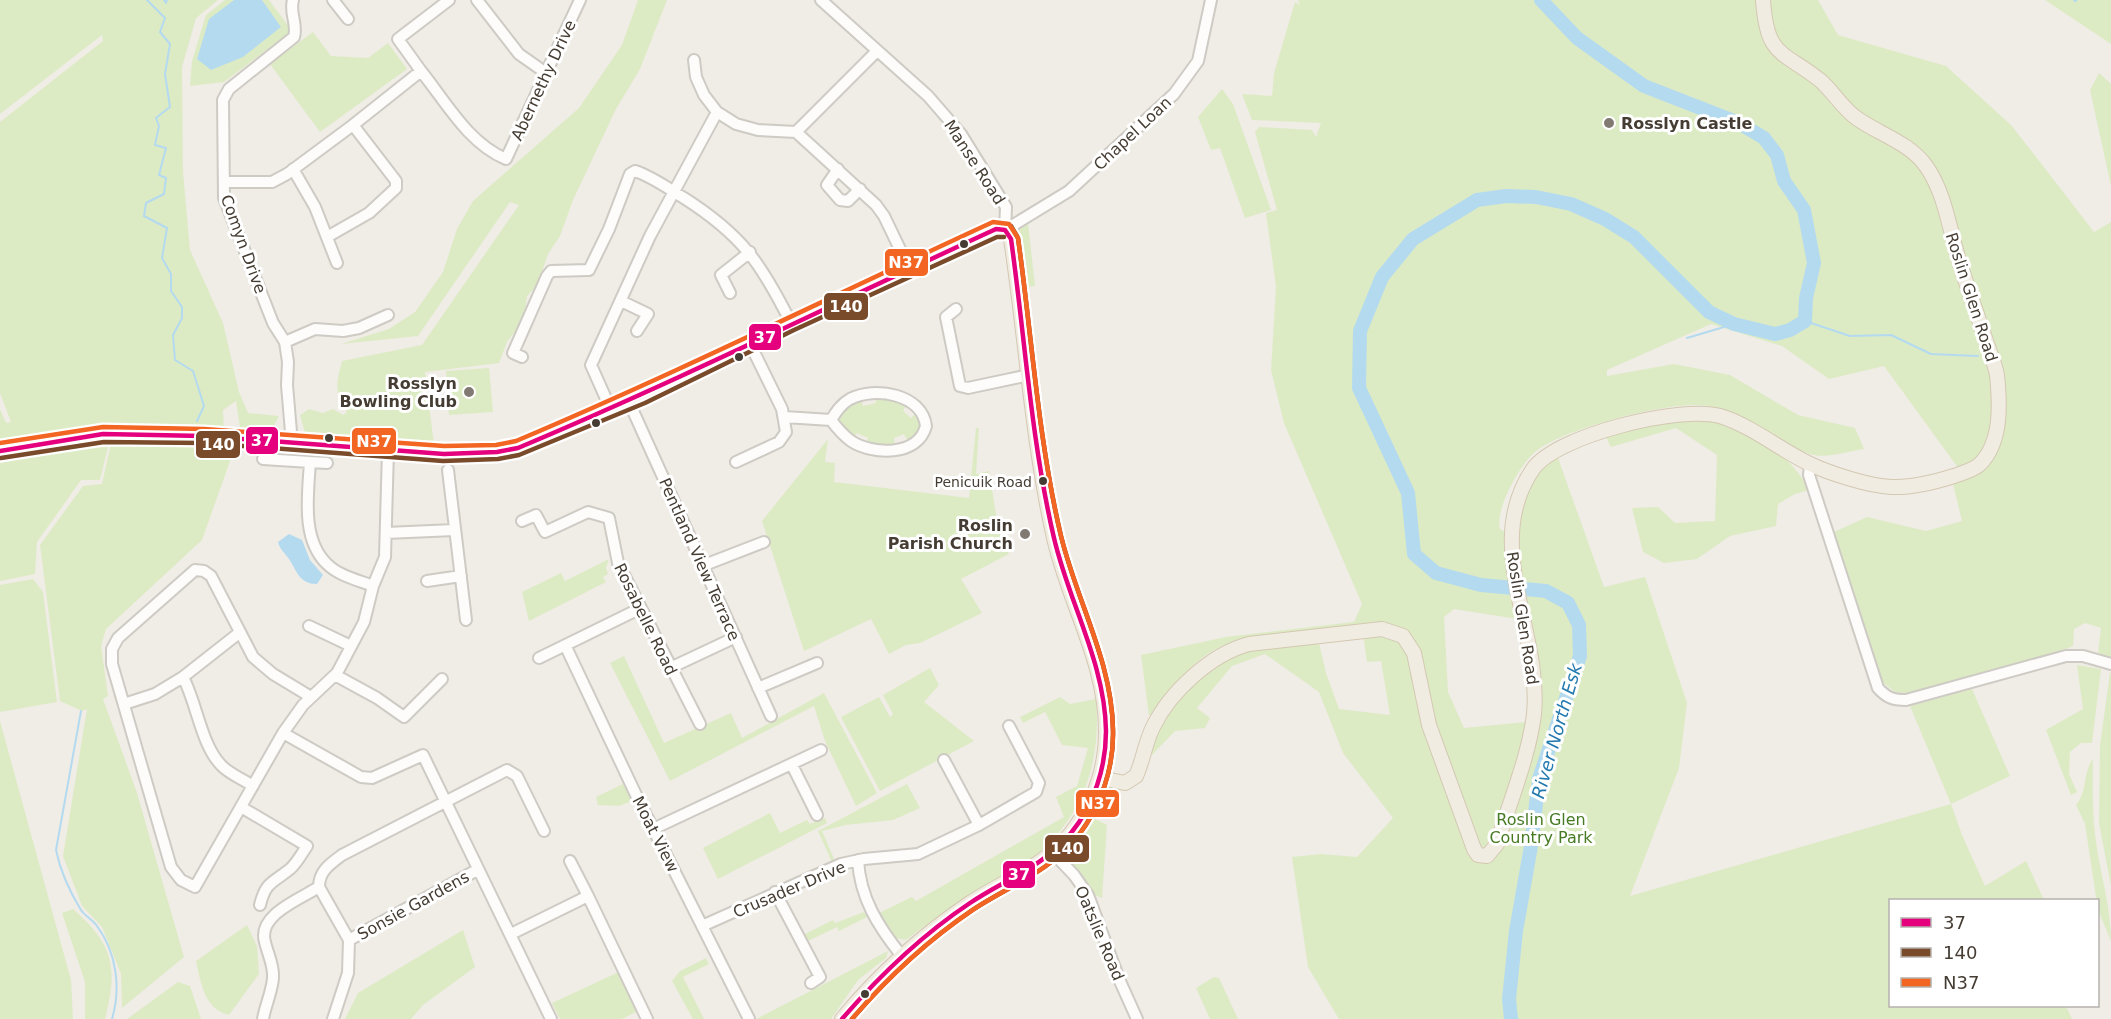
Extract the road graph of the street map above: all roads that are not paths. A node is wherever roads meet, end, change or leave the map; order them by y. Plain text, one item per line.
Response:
1 (293, 0) edge
2 (333, 0) edge
3 (449, 0) edge
4 (477, 0) edge
5 (580, 0) edge
6 (821, 0) edge
7 (1210, 0) edge
8 (1763, 0) edge
9 (348, 19) dead end
10 (877, 51) junction
11 (694, 60) dead end
12 (421, 71) junction
13 (546, 73) junction
14 (717, 112) junction
15 (352, 125) junction
16 (796, 132) junction
17 (293, 169) junction
18 (838, 169) junction
19 (224, 182) junction
20 (860, 189) junction
21 (675, 193) junction
22 (1005, 230) junction
23 (327, 237) junction
24 (750, 252) junction
25 (337, 263) dead end
26 (910, 270) junction
27 (730, 293) dead end
28 (621, 301) junction
29 (956, 309) dead end
30 (388, 315) dead end
31 (791, 323) junction
32 (637, 332) dead end
33 (285, 342) junction
34 (750, 344) junction
35 (522, 357) dead end
36 (1029, 375) junction
37 (629, 402) junction
38 (611, 410) junction
39 (785, 417) junction
40 (831, 420) junction
41 (292, 444) junction
42 (388, 450) junction
43 (0, 451) edge
44 (263, 459) dead end
45 (310, 462) junction
46 (736, 462) dead end
47 (327, 463) dead end
48 (1810, 465) junction
49 (448, 470) dead end
50 (522, 521) dead end
51 (454, 530) junction
52 (386, 533) junction
53 (764, 542) dead end
54 (702, 566) junction
55 (461, 576) junction
56 (427, 581) dead end
57 (373, 586) junction
58 (641, 609) junction
59 (466, 620) dead end
60 (309, 626) dead end
61 (239, 633) junction
62 (736, 637) junction
63 (351, 646) junction
64 (566, 647) junction
65 (539, 658) dead end
66 (817, 663) dead end
67 (2111, 664) edge
68 (670, 668) junction
69 (334, 675) junction
70 (183, 677) junction
71 (442, 679) dead end
72 (759, 688) junction
73 (311, 697) junction
74 (124, 704) junction
75 (771, 716) dead end
76 (700, 724) dead end
77 (1008, 726) dead end
78 (284, 733) junction
79 (821, 750) dead end
80 (944, 760) dead end
81 (792, 765) junction
82 (1100, 778) junction
83 (253, 786) junction
84 (445, 799) junction
85 (241, 807) junction
86 (814, 812) dead end
87 (979, 825) junction
88 (653, 829) junction
89 (544, 831) dead end
90 (1053, 853) junction
91 (858, 860) junction
92 (570, 861) dead end
93 (477, 870) junction
94 (319, 887) junction
95 (776, 892) junction
96 (588, 896) junction
97 (260, 905) dead end
98 (702, 926) junction
99 (511, 934) junction
100 (349, 940) junction
101 (901, 955) junction
102 (811, 983) dead end
103 (646, 1017) edge
104 (263, 1019) edge
105 (333, 1019) edge
106 (551, 1019) edge
107 (634, 1019) edge
108 (748, 1019) edge
109 (842, 1019) edge
110 (1137, 1019) edge

1 - 19 street, Comyn Drive
2 - 9 street
3 - 12 street
4 - 13 street
5 - 13 street, Abernethy Drive
6 - 10 street, Manse Road
7 - 22 street, Chapel Loan
8 - 48 main road, Roslin Glen Road
10 - 16 street
10 - 22 street, Manse Road
11 - 14 street
12 - 13 street, Abernethy Drive
12 - 15 street
14 - 16 street
14 - 21 street
15 - 17 street
15 - 23 street
16 - 18 street
17 - 19 street
17 - 23 street
18 - 20 street
18 - 20 street
19 - 33 street, Comyn Drive
20 - 26 street
21 - 24 street
21 - 28 street
21 - 35 street
22 - 26 main road
22 - 36 main road
23 - 25 street
24 - 27 street
24 - 31 street
26 - 31 main road
28 - 32 street
28 - 38 street
29 - 36 street
30 - 33 street
31 - 34 main road
33 - 41 street, Comyn Drive
34 - 37 main road
34 - 39 street
36 - 82 main road
37 - 38 main road
37 - 54 street, Pentland View Terrace
38 - 42 main road
39 - 40 street
39 - 46 street
40 - 40 street
41 - 42 main road
41 - 43 main road
42 - 52 street
44 - 45 street
45 - 47 street
45 - 57 street
48 - 67 street
48 - 82 main road, Roslin Glen Road
49 - 51 street
50 - 58 street, Rosabelle Road
51 - 52 street
51 - 55 street
52 - 57 street
53 - 54 street
54 - 62 street, Pentland View Terrace
55 - 56 street
55 - 59 street
57 - 63 street
58 - 64 street
58 - 68 street, Rosabelle Road
60 - 63 street
61 - 70 street
61 - 73 street
61 - 74 street
62 - 68 street
62 - 72 street, Pentland View Terrace
63 - 69 street
64 - 65 street
64 - 88 street, Moat View
66 - 72 street
68 - 76 street, Rosabelle Road
69 - 71 street
69 - 73 street
70 - 74 street
70 - 83 street
72 - 75 street, Pentland View Terrace
73 - 78 street
74 - 85 street
77 - 87 street, Crusader Drive
78 - 83 street
78 - 84 street
79 - 81 street
80 - 87 street
81 - 86 street
81 - 88 street
82 - 90 main road
83 - 85 street
84 - 89 street
84 - 93 street
84 - 94 street
85 - 97 street
87 - 91 street, Crusader Drive
88 - 98 street, Moat View
90 - 101 main road
90 - 110 street, Oatslie Road
91 - 95 street, Crusader Drive
91 - 101 street
92 - 96 street
93 - 99 street
93 - 100 street, Sonsie Gardens
94 - 100 street, Sonsie Gardens
94 - 104 street
95 - 98 street, Crusader Drive
95 - 102 street
96 - 99 street
96 - 103 street
98 - 108 street, Moat View
99 - 106 street
100 - 105 street, Sonsie Gardens
101 - 109 main road
103 - 107 street

